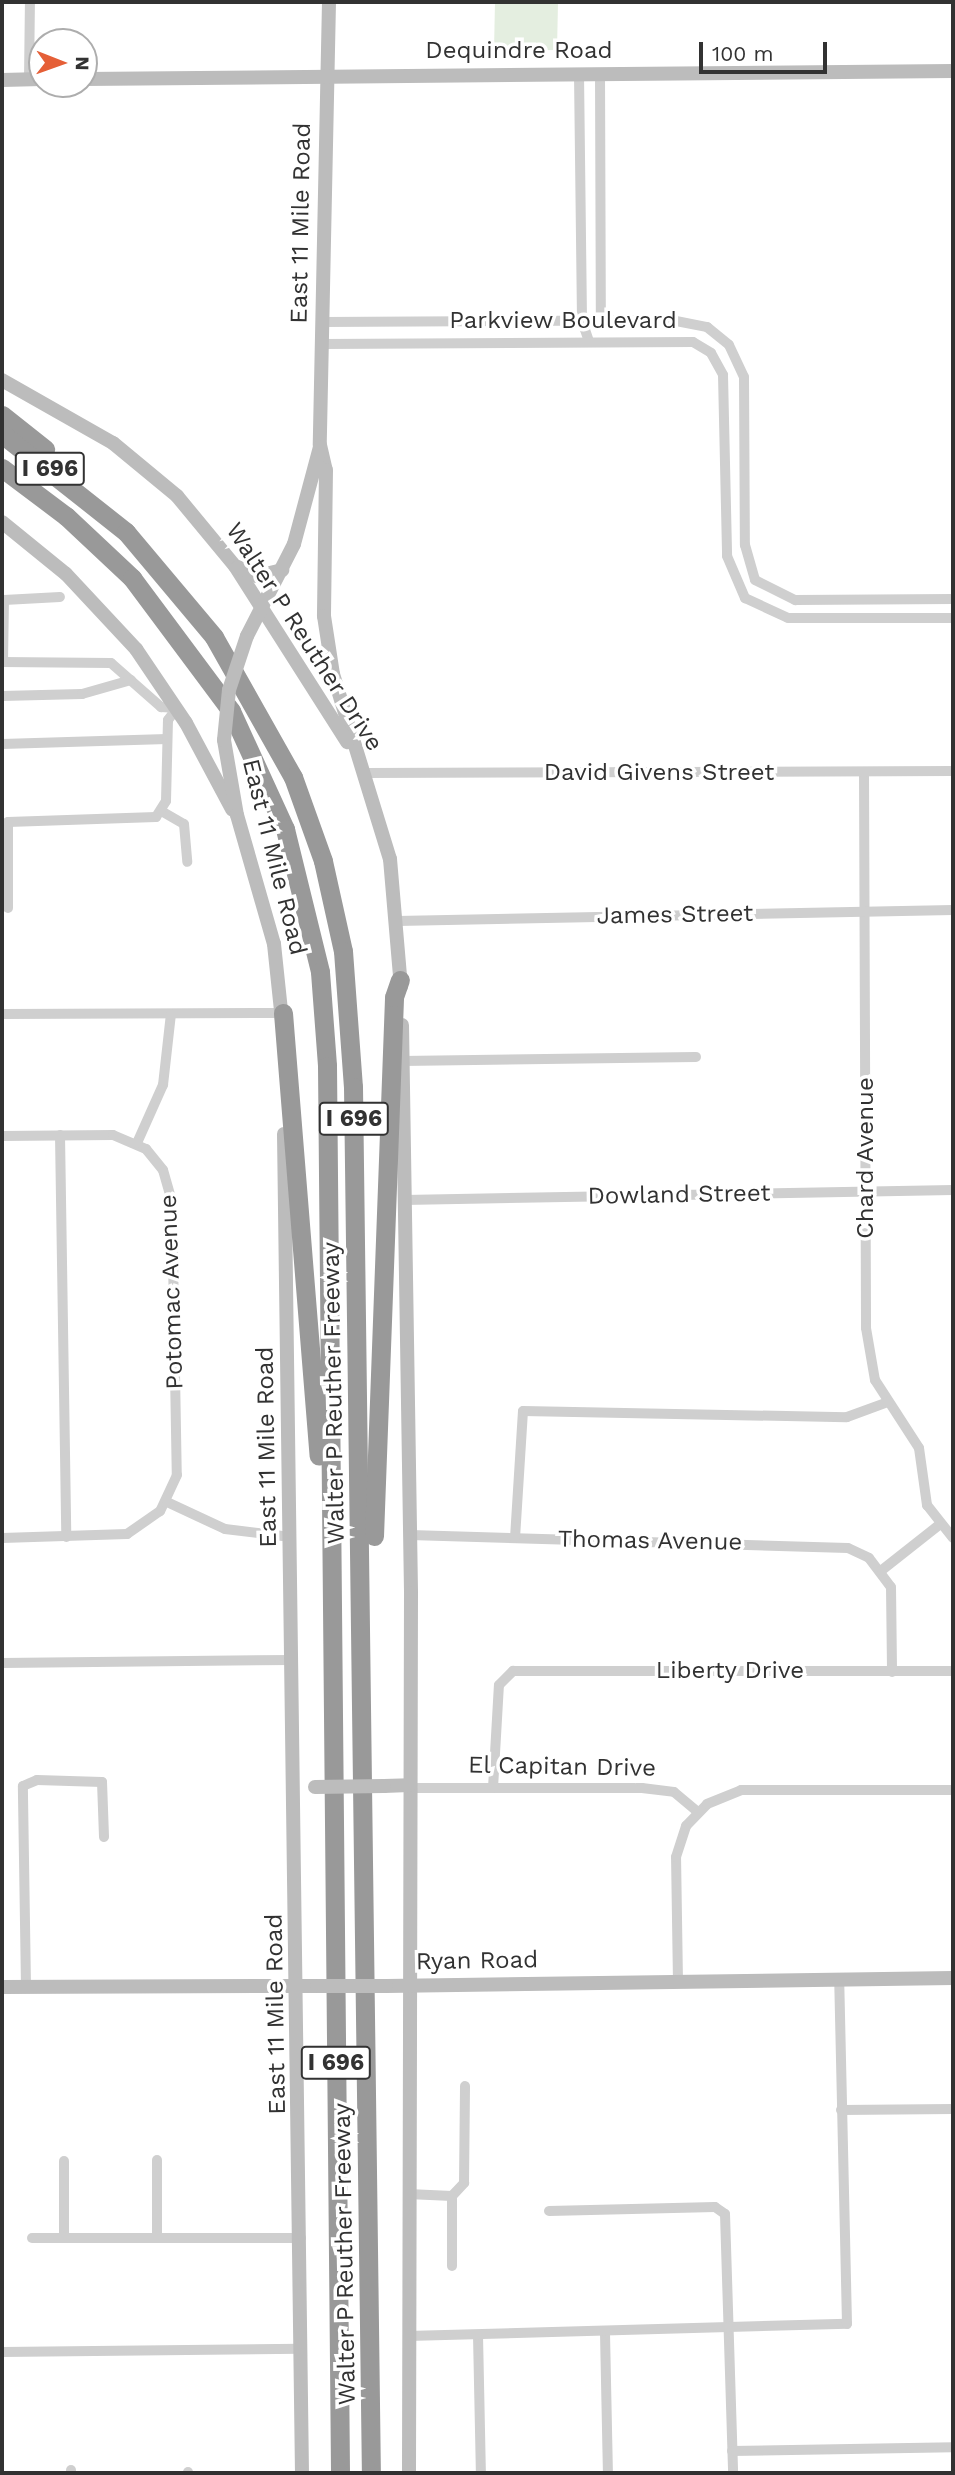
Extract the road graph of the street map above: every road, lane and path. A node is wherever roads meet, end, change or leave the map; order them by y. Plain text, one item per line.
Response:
1 (30, 2) edge
2 (329, 2) edge
3 (32, 28) edge
4 (953, 71) edge
5 (579, 74) junction
6 (600, 74) junction
7 (327, 75) junction
8 (28, 79) edge
9 (98, 79) edge
10 (2, 80) edge
11 (601, 320) junction
12 (639, 320) junction
13 (671, 320) junction
14 (466, 321) junction
15 (582, 321) junction
16 (323, 322) junction
17 (434, 322) junction
18 (639, 340) junction
19 (666, 340) junction
20 (436, 341) junction
21 (470, 341) junction
22 (589, 341) junction
23 (322, 344) junction
24 (2, 380) edge
25 (2, 415) edge
26 (725, 418) junction
27 (745, 419) junction
28 (2, 434) edge
29 (320, 445) junction
30 (2, 468) edge
31 (2, 483) edge
32 (97, 506) junction
33 (2, 522) edge
34 (726, 525) junction
35 (745, 526) junction
36 (117, 563) junction
37 (235, 566) junction
38 (282, 570) junction
39 (60, 597) dead end
40 (890, 599) junction
41 (923, 599) junction
42 (953, 599) edge
43 (817, 600) junction
44 (263, 607) junction
45 (861, 618) junction
46 (923, 618) junction
47 (953, 618) edge
48 (816, 619) junction
49 (280, 635) junction
50 (247, 636) junction
51 (3, 662) edge
52 (131, 680) junction
53 (2, 696) edge
54 (177, 708) junction
55 (167, 739) junction
56 (2, 744) edge
57 (953, 771) edge
58 (864, 772) junction
59 (365, 774) junction
60 (163, 812) junction
61 (237, 815) junction
62 (187, 862) dead end
63 (8, 908) dead end
64 (953, 910) edge
65 (865, 911) junction
66 (397, 921) junction
67 (400, 981) junction
68 (283, 1013) junction
69 (2, 1014) edge
70 (171, 1014) junction
71 (696, 1057) dead end
72 (402, 1061) junction
73 (60, 1135) junction
74 (2, 1136) edge
75 (137, 1143) junction
76 (953, 1190) edge
77 (867, 1192) junction
78 (404, 1200) junction
79 (888, 1402) junction
80 (167, 1502) junction
81 (939, 1525) junction
82 (410, 1535) junction
83 (292, 1536) junction
84 (66, 1537) junction
85 (2, 1538) edge
86 (515, 1538) junction
87 (953, 1538) edge
88 (882, 1570) junction
89 (333, 1653) junction
90 (293, 1660) junction
91 (2, 1663) edge
92 (953, 1671) edge
93 (891, 1672) junction
94 (364, 1767) junction
95 (409, 1787) junction
96 (493, 1788) junction
97 (953, 1790) edge
98 (296, 1804) junction
99 (697, 1811) junction
100 (104, 1837) dead end
101 (953, 1978) edge
102 (839, 1979) junction
103 (678, 1982) junction
104 (408, 1985) junction
105 (2, 1987) edge
106 (26, 1987) junction
107 (299, 1987) junction
108 (465, 2086) dead end
109 (953, 2109) edge
110 (841, 2110) junction
111 (156, 2160) dead end
112 (64, 2161) dead end
113 (408, 2194) junction
114 (452, 2196) junction
115 (549, 2211) dead end
116 (32, 2238) dead end
117 (64, 2238) junction
118 (157, 2238) junction
119 (301, 2238) junction
120 (452, 2266) dead end
121 (730, 2332) junction
122 (606, 2333) junction
123 (478, 2335) junction
124 (408, 2336) junction
125 (301, 2349) junction
126 (2, 2352) edge
127 (953, 2447) edge
128 (732, 2451) junction
129 (302, 2473) edge
130 (340, 2473) edge
131 (371, 2473) edge
132 (410, 2473) edge
133 (481, 2473) edge
134 (608, 2473) edge
135 (733, 2473) edge

1 - 3 street
2 - 7 main road, East 11 Mile Road
4 - 6 main road, Dequindre Road
5 - 6 main road, Dequindre Road
5 - 7 main road, Dequindre Road
5 - 15 street
6 - 11 street
7 - 9 main road, Dequindre Road
7 - 16 main road, East 11 Mile Road
8 - 10 main road
11 - 12 street, Parkview Boulevard
11 - 15 street, Parkview Boulevard
12 - 13 street, Parkview Boulevard
12 - 18 street
13 - 19 street
13 - 27 street, Parkview Boulevard
14 - 15 street, Parkview Boulevard
14 - 17 street, Parkview Boulevard
14 - 21 street
15 - 22 street
16 - 17 street, Parkview Boulevard
16 - 23 main road, East 11 Mile Road
17 - 20 street
18 - 19 street, Parkview Boulevard
18 - 22 street, Parkview Boulevard
19 - 26 street, Parkview Boulevard
20 - 21 street, Parkview Boulevard
20 - 23 street, Parkview Boulevard
21 - 22 street, Parkview Boulevard
23 - 29 main road, East 11 Mile Road
24 - 37 main road, Walter P Reuther Drive
25 - 32 highway
26 - 27 street
26 - 34 street, Parkview Boulevard
27 - 35 street, Parkview Boulevard
28 - 32 highway, Walter P Reuther Freeway / I 696
29 - 38 main road, East 11 Mile Road
29 - 59 main road, East 11 Mile Road
30 - 36 highway, Walter P Reuther Freeway / I 696
31 - 36 highway
32 - 94 highway, Walter P Reuther Freeway / I 696
33 - 54 main road
34 - 35 street
34 - 48 street, Parkview Boulevard
35 - 43 street, Parkview Boulevard
36 - 89 highway, Walter P Reuther Freeway / I 696
37 - 38 main road
37 - 44 main road, Walter P Reuther Drive
38 - 44 main road, East 11 Mile Road
39 - 51 street
40 - 41 street, Parkview Boulevard
40 - 43 street, Parkview Boulevard
40 - 45 street
41 - 42 street, Parkview Boulevard
41 - 46 street
43 - 48 street
44 - 49 main road, Walter P Reuther Drive
44 - 50 main road, East 11 Mile Road
45 - 46 street, Parkview Boulevard
45 - 48 street, Parkview Boulevard
46 - 47 street, Parkview Boulevard
49 - 50 main road
49 - 59 main road, Walter P Reuther Drive
50 - 61 main road, East 11 Mile Road, bridge
51 - 52 street
52 - 53 street
52 - 54 street
54 - 55 street
54 - 61 main road
55 - 56 street
55 - 60 street
57 - 58 street, David Givens Street
58 - 59 street, David Givens Street
58 - 65 street, Chard Avenue
59 - 66 main road, East 11 Mile Road
60 - 62 street
60 - 63 street
61 - 68 main road, East 11 Mile Road
64 - 65 street, James Street
65 - 66 street, James Street
65 - 77 street, Chard Avenue
66 - 67 main road, East 11 Mile Road
67 - 72 main road, East 11 Mile Road
67 - 94 highway
68 - 70 street
68 - 83 main road, East 11 Mile Road
68 - 89 highway
69 - 70 street
70 - 75 street
71 - 72 street
72 - 78 main road, East 11 Mile Road
73 - 74 street
73 - 75 street
73 - 84 street
75 - 80 street, Potomac Avenue
76 - 77 street, Dowland Street
77 - 78 street, Dowland Street
77 - 79 street, Chard Avenue
78 - 82 main road, East 11 Mile Road
79 - 81 street, Chard Avenue
79 - 86 street
80 - 83 street
80 - 84 street
81 - 87 street
81 - 88 street
82 - 86 street, Thomas Avenue
82 - 95 main road, East 11 Mile Road
83 - 90 main road, East 11 Mile Road
84 - 85 street
86 - 88 street, Thomas Avenue
88 - 93 street
89 - 130 highway, Walter P Reuther Freeway / I 696
90 - 91 street
90 - 98 main road, East 11 Mile Road
92 - 93 street, Liberty Drive
93 - 96 street, Liberty Drive
94 - 131 highway, Walter P Reuther Freeway / I 696
95 - 96 street, El Capitan Drive
95 - 98 main road, El Capitan Drive, bridge
95 - 104 main road, East 11 Mile Road
96 - 99 street, El Capitan Drive
97 - 99 street
98 - 107 main road, East 11 Mile Road
99 - 103 street
100 - 106 street
101 - 102 main road, Ryan Road
102 - 103 main road, Ryan Road
102 - 110 street
103 - 104 main road, Ryan Road
104 - 107 main road, Ryan Road, bridge
104 - 113 main road, East 11 Mile Road
105 - 106 main road, Ryan Road
106 - 107 main road, Ryan Road
107 - 119 main road, East 11 Mile Road
108 - 114 street
109 - 110 street
110 - 121 street
111 - 118 street
112 - 117 street
113 - 114 street
113 - 124 main road, East 11 Mile Road
114 - 120 street
115 - 121 street
116 - 117 street
117 - 118 street
118 - 119 street
119 - 125 main road, East 11 Mile Road
121 - 122 street
121 - 128 street
122 - 123 street
122 - 134 street
123 - 124 street
123 - 133 street
124 - 132 main road, East 11 Mile Road
125 - 126 street
125 - 129 main road, East 11 Mile Road
127 - 128 street
128 - 135 street

